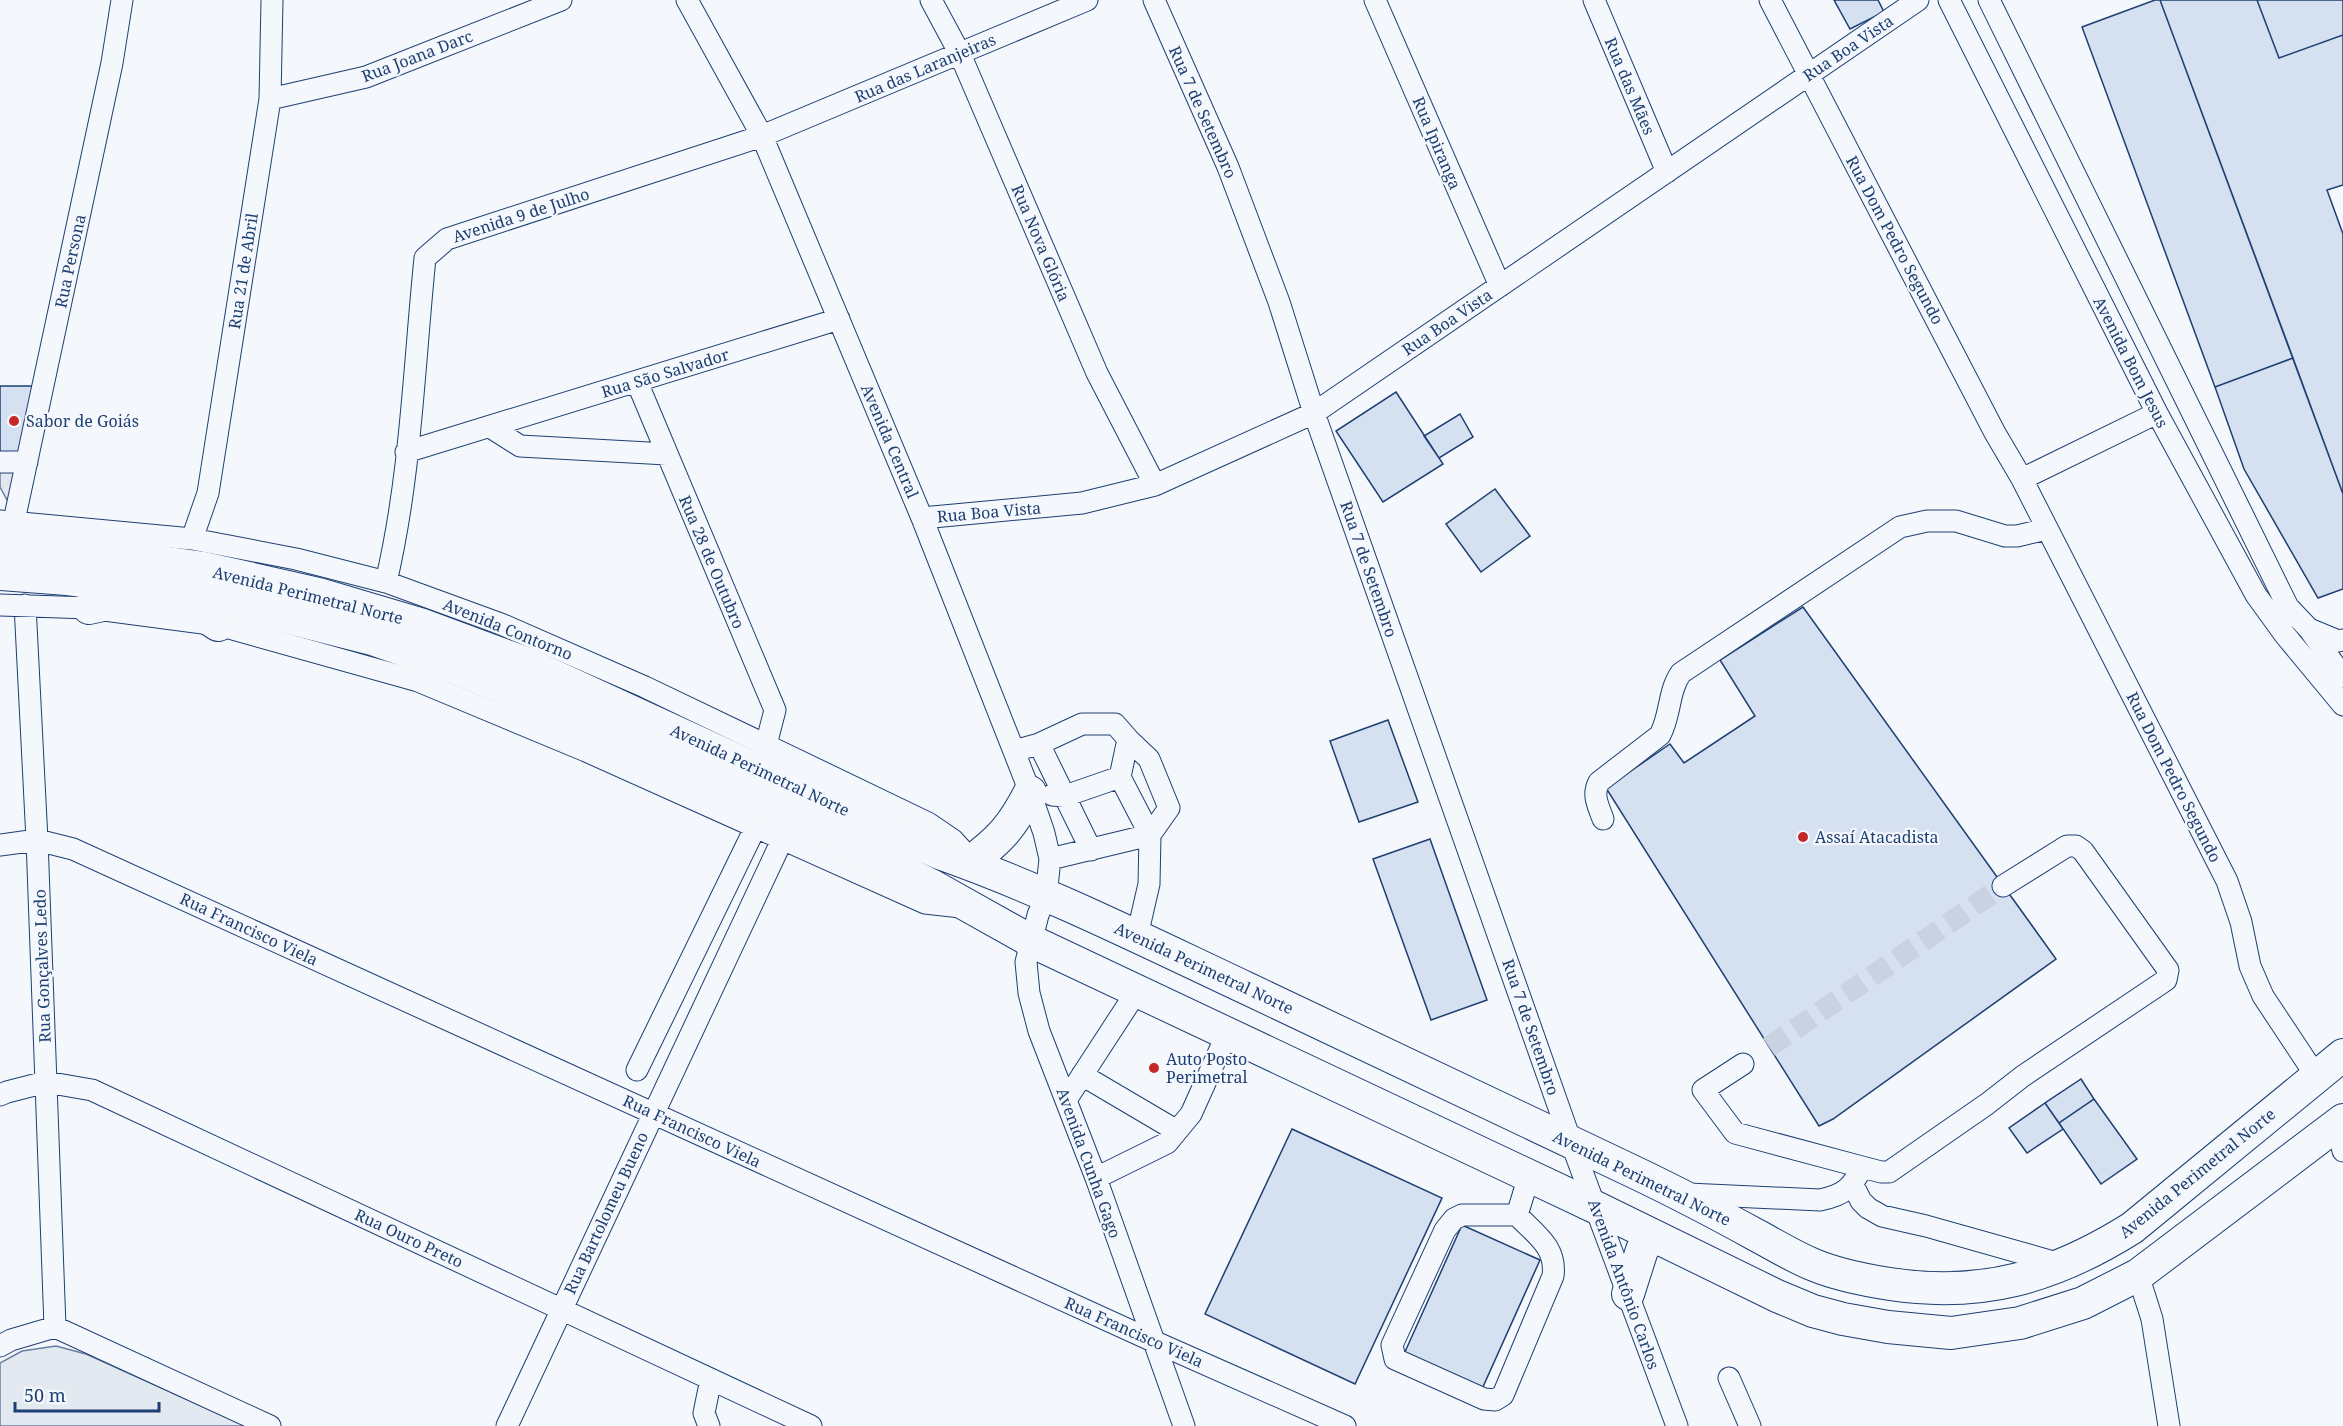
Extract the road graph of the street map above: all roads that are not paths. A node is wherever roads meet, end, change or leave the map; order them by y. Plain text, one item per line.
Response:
1 (122, 0) edge
2 (272, 0) edge
3 (561, 0) edge
4 (687, 0) edge
5 (931, 0) edge
6 (1087, 0) edge
7 (1154, 0) edge
8 (1375, 0) edge
9 (1594, 0) edge
10 (1770, 0) edge
11 (1918, 0) edge
12 (1948, 0) edge
13 (1989, 0) edge
14 (960, 54) junction
15 (1809, 75) junction
16 (270, 99) junction
17 (762, 136) junction
18 (1667, 172) junction
19 (1500, 286) junction
20 (839, 319) junction
21 (637, 382) junction
22 (1314, 413) junction
23 (2157, 413) junction
24 (490, 427) junction
25 (406, 452) junction
26 (667, 454) junction
27 (0, 462) edge
28 (27, 462) junction
29 (2022, 479) junction
30 (1155, 485) junction
31 (922, 518) junction
32 (5, 529) edge
33 (2047, 529) junction
34 (192, 539) junction
35 (0, 574) edge
36 (386, 582) junction
37 (167, 591) junction
38 (0, 605) edge
39 (25, 605) junction
40 (89, 608) junction
41 (218, 625) junction
42 (2309, 629) junction
43 (2343, 640) edge
44 (2343, 677) edge
45 (2343, 705) edge
46 (1128, 739) junction
47 (766, 744) junction
48 (1039, 744) junction
49 (1014, 751) junction
50 (1120, 777) junction
51 (1030, 792) junction
52 (1065, 796) junction
53 (1603, 819) dead end
54 (756, 826) junction
55 (1150, 835) junction
56 (783, 838) junction
57 (37, 840) junction
58 (0, 845) edge
59 (1091, 850) junction
60 (1050, 859) junction
61 (969, 863) junction
62 (733, 868) junction
63 (762, 883) junction
64 (2003, 886) tunnel mouth
65 (1046, 896) junction
66 (968, 908) junction
67 (1137, 936) junction
68 (1030, 941) junction
69 (1137, 991) junction
70 (1227, 1034) junction
71 (2343, 1055) edge
72 (1743, 1064) dead end
73 (637, 1070) dead end
74 (1082, 1075) junction
75 (2316, 1076) junction
76 (46, 1082) junction
77 (0, 1095) edge
78 (1066, 1100) junction
79 (653, 1113) junction
80 (1178, 1131) junction
81 (2341, 1132) edge
82 (1571, 1142) junction
83 (1529, 1176) junction
84 (1858, 1176) junction
85 (1096, 1178) junction
86 (1681, 1194) junction
87 (1595, 1207) junction
88 (1517, 1215) junction
89 (1652, 1235) junction
90 (2065, 1265) junction
91 (2138, 1275) junction
92 (1628, 1294) junction
93 (561, 1309) junction
94 (55, 1327) junction
95 (1153, 1341) junction
96 (0, 1346) edge
97 (1729, 1378) dead end
98 (711, 1379) junction
99 (270, 1426) edge
100 (507, 1426) edge
101 (709, 1426) edge
102 (811, 1426) edge
103 (1184, 1426) edge
104 (1345, 1426) edge
105 (1677, 1426) edge
106 (1750, 1426) edge
107 (2169, 1426) edge

1 - 28 street, Rua Persona
2 - 16 street, Rua 21 de Abril
3 - 16 street, Rua Joana Darc
4 - 17 street, Avenida Central
5 - 14 street, Rua Nova Glória
6 - 14 street, Rua das Laranjeiras
7 - 22 street, Rua 7 de Setembro
8 - 19 street, Rua Ipiranga
9 - 18 street, Rua das Mães
10 - 15 street, Rua Dom Pedro Segundo
11 - 15 street, Rua Boa Vista
12 - 23 street, Avenida Bom Jesus
13 - 42 street
14 - 17 street, Rua das Laranjeiras
14 - 30 street, Rua Nova Glória
15 - 18 street, Rua Boa Vista
15 - 29 street, Rua Dom Pedro Segundo
16 - 34 street, Rua 21 de Abril
17 - 20 street, Avenida Central
17 - 25 street, Avenida 9 de Julho
18 - 19 street, Rua Boa Vista
19 - 22 street, Rua Boa Vista
20 - 21 street, Rua São Salvador
20 - 31 street, Avenida Central
21 - 24 street, Rua São Salvador
21 - 26 street, Rua 28 de Outubro
22 - 30 street, Rua Boa Vista
22 - 82 street, Rua 7 de Setembro
23 - 29 street
23 - 45 street, Avenida Bom Jesus
24 - 25 street, Rua São Salvador
24 - 26 street
25 - 36 street, Avenida 9 de Julho
26 - 47 street, Rua 28 de Outubro
27 - 28 street
28 - 32 street, Rua Persona
29 - 33 street, Rua Dom Pedro Segundo
30 - 31 street, Rua Boa Vista
31 - 49 street, Avenida Central
32 - 34 street, Avenida Contorno
32 - 61 highway, Avenida Perimetral Norte
33 - 53 street
33 - 75 street, Rua Dom Pedro Segundo
34 - 36 street, Avenida Contorno
35 - 37 highway, Avenida Perimetral Norte
36 - 47 street, Avenida Contorno
37 - 40 highway
37 - 41 highway
37 - 66 highway, Avenida Perimetral Norte
38 - 39 street
39 - 40 street
39 - 57 street, Rua Gonçalves Ledo
40 - 41 street
41 - 54 street
42 - 43 street
42 - 44 street
46 - 48 street
46 - 50 street
46 - 55 street
47 - 61 street, Avenida Contorno
48 - 49 street
48 - 52 street
49 - 51 street, Avenida Central
50 - 52 street
50 - 55 street
51 - 52 street
51 - 60 street, Avenida Central
51 - 61 highway
52 - 59 street
54 - 56 street
54 - 62 street
55 - 59 street
55 - 67 street
56 - 63 street, Rua Bartolomeu Bueno
56 - 66 street
57 - 58 street
57 - 76 street, Rua Gonçalves Ledo
57 - 79 street, Rua Francisco Viela
59 - 60 street
60 - 65 street, Avenida Central
61 - 65 highway, Avenida Perimetral Norte
62 - 63 street
62 - 73 street
63 - 79 street, Rua Bartolomeu Bueno
64 - 84 street
65 - 67 highway, Avenida Perimetral Norte
65 - 68 street, Avenida Cunha Gago
66 - 68 highway, Avenida Perimetral Norte
67 - 82 highway, Avenida Perimetral Norte
68 - 69 highway, Avenida Perimetral Norte
68 - 78 street, Avenida Cunha Gago
69 - 70 highway, Avenida Perimetral Norte
69 - 74 street
70 - 80 street
70 - 83 highway, Avenida Perimetral Norte
71 - 75 highway, Avenida Perimetral Norte
72 - 84 street
74 - 78 street
74 - 80 street
75 - 90 highway, Avenida Perimetral Norte
76 - 77 street, Rua Ouro Preto
76 - 93 street, Rua Ouro Preto
76 - 94 street, Rua Gonçalves Ledo
78 - 85 street, Avenida Cunha Gago
79 - 93 street, Rua Bartolomeu Bueno
79 - 95 street, Rua Francisco Viela
80 - 85 street
81 - 91 highway, Avenida Perimetral Norte
82 - 86 highway, Avenida Perimetral Norte
82 - 87 street, Avenida Antônio Carlos
83 - 87 highway, Avenida Perimetral Norte
83 - 88 street
84 - 86 street
84 - 90 street
85 - 95 street, Avenida Cunha Gago
86 - 90 highway, Avenida Perimetral Norte
87 - 89 highway, Avenida Perimetral Norte
87 - 92 street, Avenida Antônio Carlos
88 - 88 street
89 - 91 highway, Avenida Perimetral Norte
89 - 92 highway
91 - 107 street
92 - 105 street, Avenida Antônio Carlos
93 - 98 street, Rua Ouro Preto
93 - 100 street, Rua Bartolomeu Bueno
94 - 96 street
94 - 99 street
95 - 103 street, Avenida Cunha Gago
95 - 104 street, Rua Francisco Viela
97 - 106 street
98 - 101 street
98 - 102 street, Rua Ouro Preto

